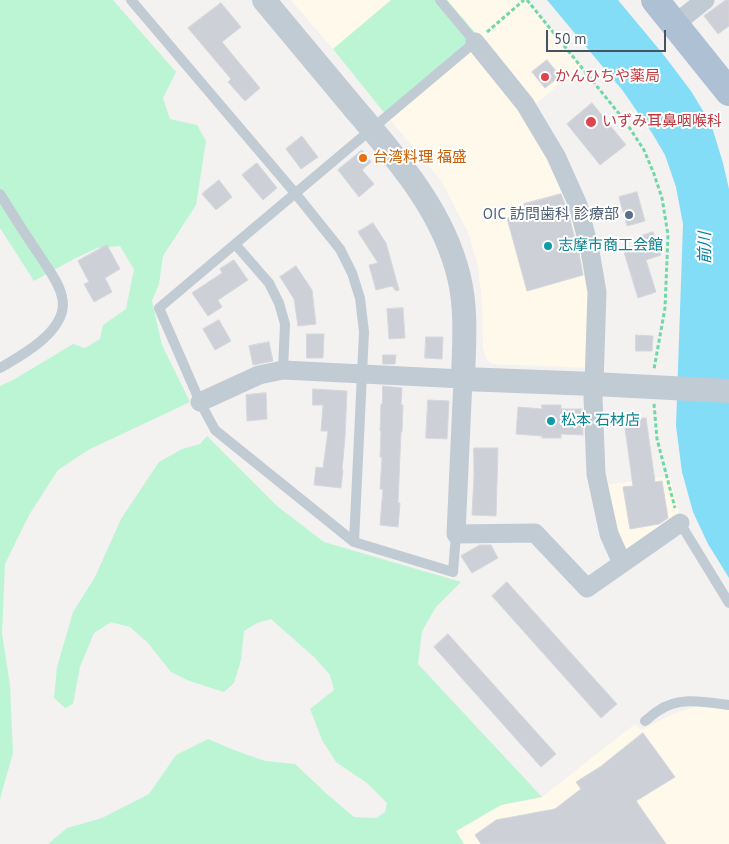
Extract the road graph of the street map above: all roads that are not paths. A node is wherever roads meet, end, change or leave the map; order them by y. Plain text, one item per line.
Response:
1 (131, 0) edge
2 (264, 0) edge
3 (440, 0) edge
4 (655, 0) edge
5 (706, 0) edge
6 (675, 24) junction
7 (476, 42) junction
8 (729, 92) edge
9 (372, 129) junction
10 (295, 193) junction
11 (0, 194) edge
12 (235, 244) junction
13 (0, 368) edge
14 (283, 370) junction
15 (362, 374) junction
16 (463, 379) junction
17 (594, 384) junction
18 (729, 391) edge
19 (200, 402) junction
20 (680, 523) joint
21 (456, 534) junction
22 (354, 542) junction
23 (622, 563) junction
24 (729, 603) edge
25 (729, 705) edge
26 (645, 721) dead end

1 - 10 lane
2 - 9 street
3 - 7 lane
4 - 6 main road
5 - 6 street
6 - 8 main road
7 - 9 lane
7 - 17 street
9 - 10 lane
9 - 16 street
10 - 12 lane
10 - 15 lane
11 - 13 lane
12 - 14 lane
12 - 19 lane
14 - 15 street
14 - 19 street
15 - 16 street
15 - 22 lane
16 - 17 street
16 - 21 street
17 - 18 street
17 - 23 street
19 - 22 lane
20 - 23 street
20 - 24 lane
21 - 22 lane
21 - 23 street
25 - 26 lane

